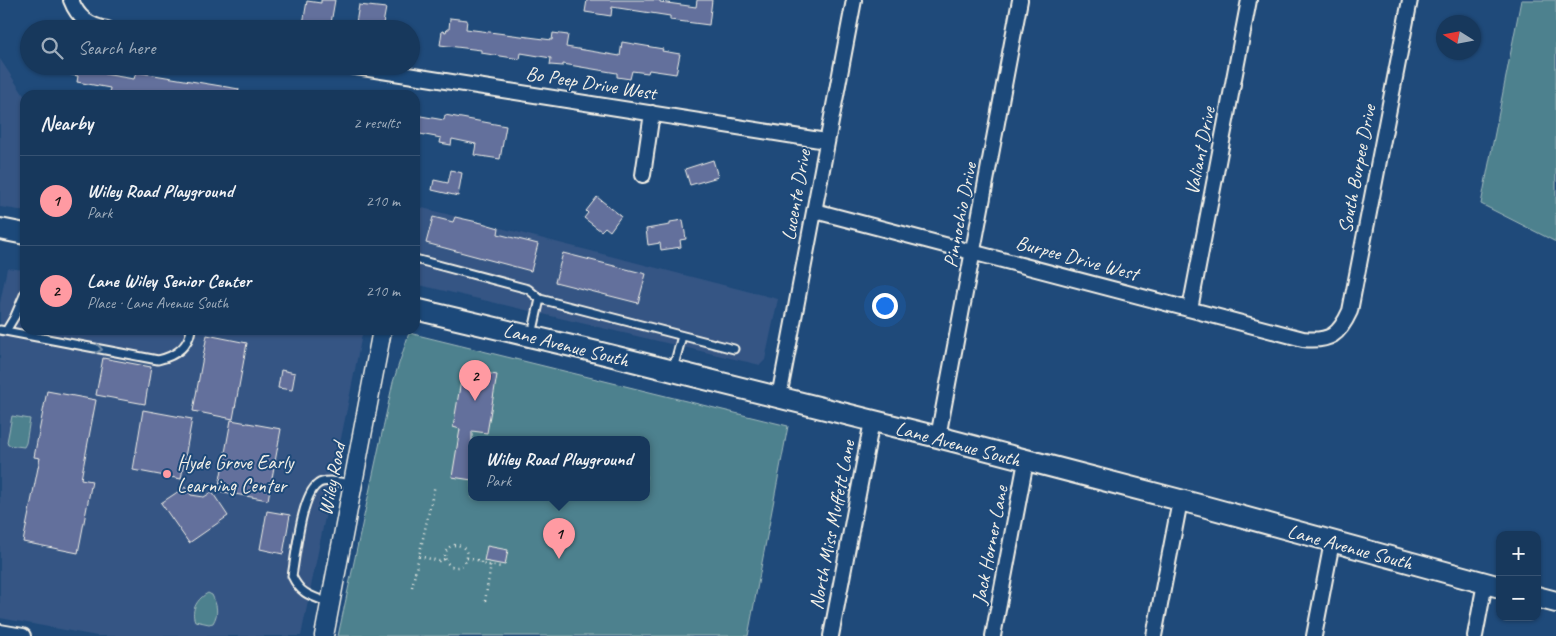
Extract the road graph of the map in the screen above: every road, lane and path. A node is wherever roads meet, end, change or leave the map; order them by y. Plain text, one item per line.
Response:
1 (854, 0) edge
2 (1020, 0) edge
3 (1249, 0) edge
4 (1410, 0) edge
5 (74, 6) edge
6 (84, 20) edge
7 (408, 75) edge
8 (652, 113) junction
9 (826, 141) junction
10 (643, 175) dead end
11 (814, 211) junction
12 (0, 229) edge
13 (20, 233) edge
14 (973, 252) junction
15 (420, 260) edge
16 (540, 299) junction
17 (20, 304) edge
18 (1190, 309) junction
19 (420, 310) edge
20 (3, 330) edge
21 (20, 333) edge
22 (29, 335) edge
23 (189, 335) edge
24 (381, 335) edge
25 (682, 336) junction
26 (532, 337) junction
27 (1328, 338) joint
28 (734, 349) dead end
29 (672, 371) junction
30 (779, 397) junction
31 (872, 421) junction
32 (938, 438) junction
33 (1026, 462) junction
34 (352, 484) junction
35 (436, 485) dead end
36 (1180, 501) junction
37 (1332, 542) junction
38 (419, 556) junction
39 (467, 558) junction
40 (445, 559) junction
41 (491, 566) junction
42 (502, 567) dead end
43 (1492, 585) edge
44 (412, 587) dead end
45 (1541, 598) edge
46 (485, 601) dead end
47 (1556, 602) edge
48 (330, 603) junction
49 (0, 632) edge
50 (23, 636) edge
51 (324, 636) edge
52 (831, 636) edge
53 (993, 636) edge
54 (1154, 636) edge
55 (1314, 636) edge
56 (1475, 636) edge

1 - 9 street, Lucente Drive
2 - 14 street, Pinnochio Drive
3 - 18 street, Valiant Drive
4 - 27 street, South Burpee Drive
5 - 6 street
7 - 8 street, Bo Peep Drive West
8 - 9 street, Bo Peep Drive West
8 - 10 street
9 - 11 street, Lucente Drive
11 - 14 street, Burpee Drive West
11 - 30 street, Lucente Drive
12 - 13 main road
14 - 18 street, Burpee Drive West
14 - 32 street, Pinnochio Drive
15 - 16 lane
16 - 25 lane
16 - 26 lane
17 - 20 lane
18 - 27 street, Burpee Drive West
19 - 26 main road, Lane Avenue South
20 -> 21 lane
22 -> 23 lane
24 - 34 street, Wiley Road
25 - 28 lane
25 - 29 lane
26 - 29 main road, Lane Avenue South
29 - 30 main road, Lane Avenue South
30 - 31 main road, Lane Avenue South
31 - 32 main road, Lane Avenue South
31 - 52 street, North Miss Muffett Lane
32 - 33 main road, Lane Avenue South
33 - 36 main road, Lane Avenue South
33 - 53 street, Jack Horner Lane
34 - 48 street, Wiley Road
34 - 48 lane
35 - 38 path
36 - 37 main road, Lane Avenue South
36 - 54 street
37 - 43 main road, Lane Avenue South
37 - 55 street
38 - 40 path
38 - 44 path
39 - 40 path
39 - 40 path
39 - 41 path
41 - 42 path
41 - 46 path
43 - 56 street
45 - 47 main road
48 - 51 street, Wiley Road
49 - 50 street

